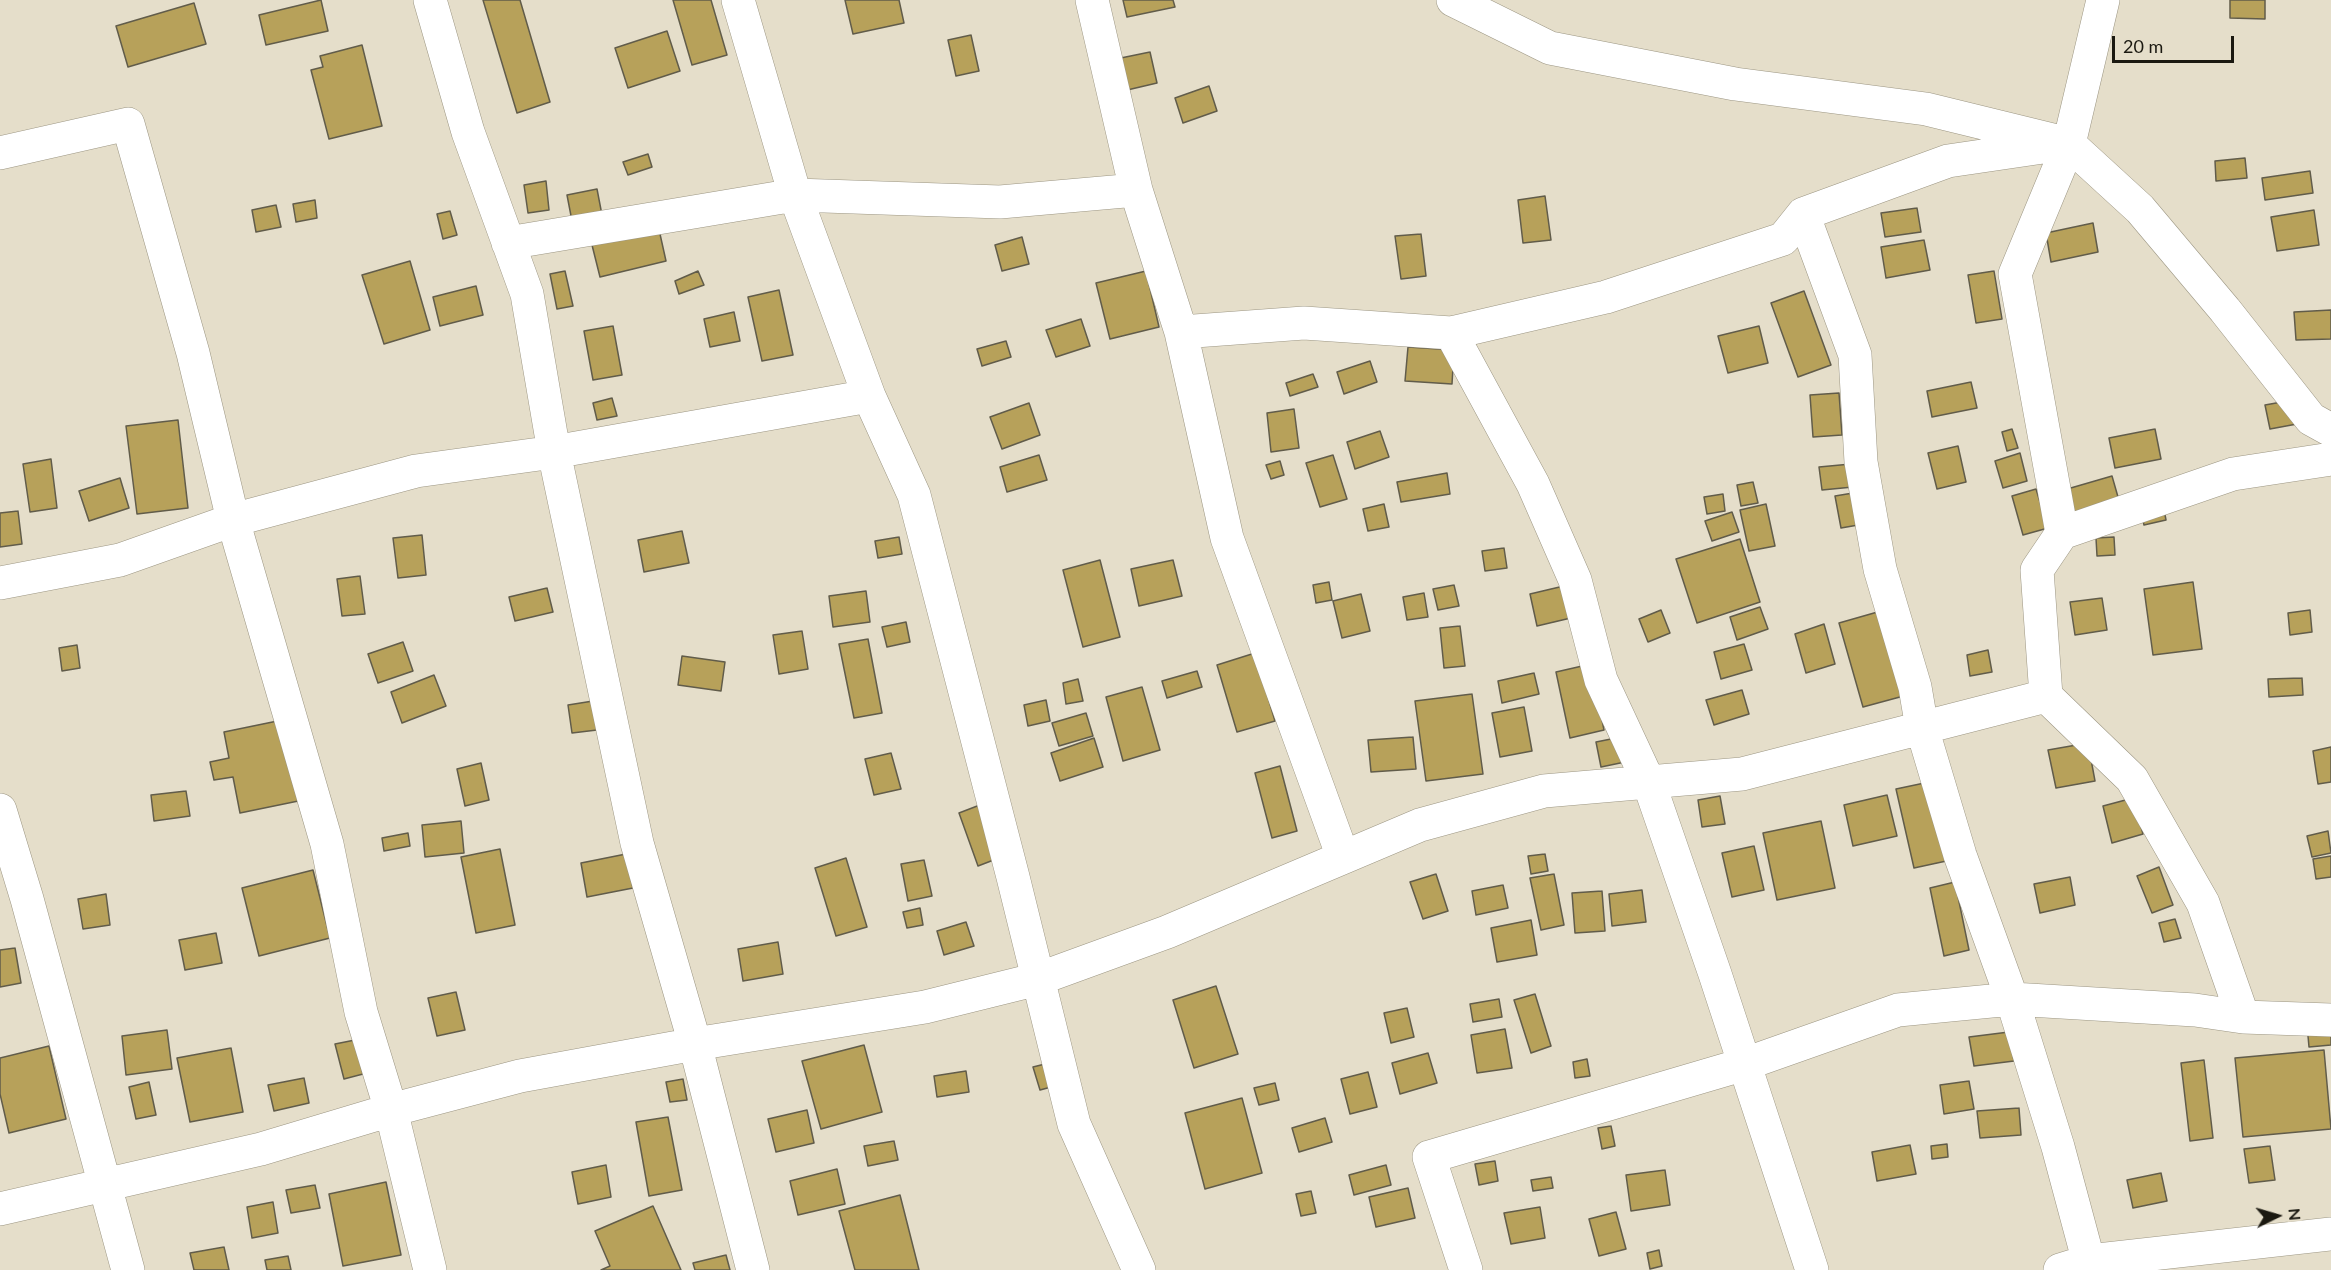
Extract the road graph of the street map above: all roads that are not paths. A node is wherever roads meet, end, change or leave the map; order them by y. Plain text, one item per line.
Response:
1 (430, 0) edge
2 (738, 0) edge
3 (1092, 0) edge
4 (1453, 0) edge
5 (2103, 0) edge
6 (2069, 144) junction
7 (0, 153) edge
8 (1136, 190) junction
9 (795, 195) junction
10 (1803, 214) junction
11 (508, 243) junction
12 (1181, 332) junction
13 (1451, 333) junction
14 (869, 396) junction
15 (2331, 430) edge
16 (554, 452) junction
17 (2331, 459) edge
18 (234, 520) junction
19 (2062, 533) junction
20 (0, 583) edge
21 (2046, 696) junction
22 (1922, 728) junction
23 (1649, 783) junction
24 (0, 810) edge
25 (1343, 857) junction
26 (1038, 978) junction
27 (2012, 999) junction
28 (2243, 1017) junction
29 (2331, 1020) edge
30 (695, 1044) junction
31 (1745, 1064) junction
32 (391, 1110) junction
33 (104, 1184) junction
34 (0, 1209) edge
35 (2331, 1234) edge
36 (2080, 1267) edge
37 (1135, 1269) edge
38 (128, 1270) edge
39 (430, 1270) edge
40 (753, 1270) edge
41 (1466, 1270) edge
42 (1812, 1270) edge

1 - 11 street
2 - 9 street
3 - 8 street
4 - 6 street
5 - 6 street
6 - 10 street
6 - 15 street
6 - 19 street
7 - 18 street
8 - 9 street
8 - 12 street
9 - 11 street
9 - 14 street
10 - 13 street
10 - 22 street
11 - 16 street
12 - 13 street
12 - 25 street
13 - 23 street
14 - 16 street
14 - 26 street
16 - 18 street
16 - 30 street
17 - 19 street
18 - 20 street
18 - 32 street
19 - 21 street
21 - 22 street
21 - 28 street
22 - 23 street
22 - 27 street
23 - 25 street
23 - 31 street
24 - 33 street
25 - 26 street
26 - 30 street
26 - 37 street
27 - 28 street
27 - 31 street
27 - 36 street
28 - 29 street
30 - 32 street
30 - 40 street
31 - 41 street
31 - 42 street
32 - 33 street
32 - 39 street
33 - 34 street
33 - 38 street
35 - 36 street

